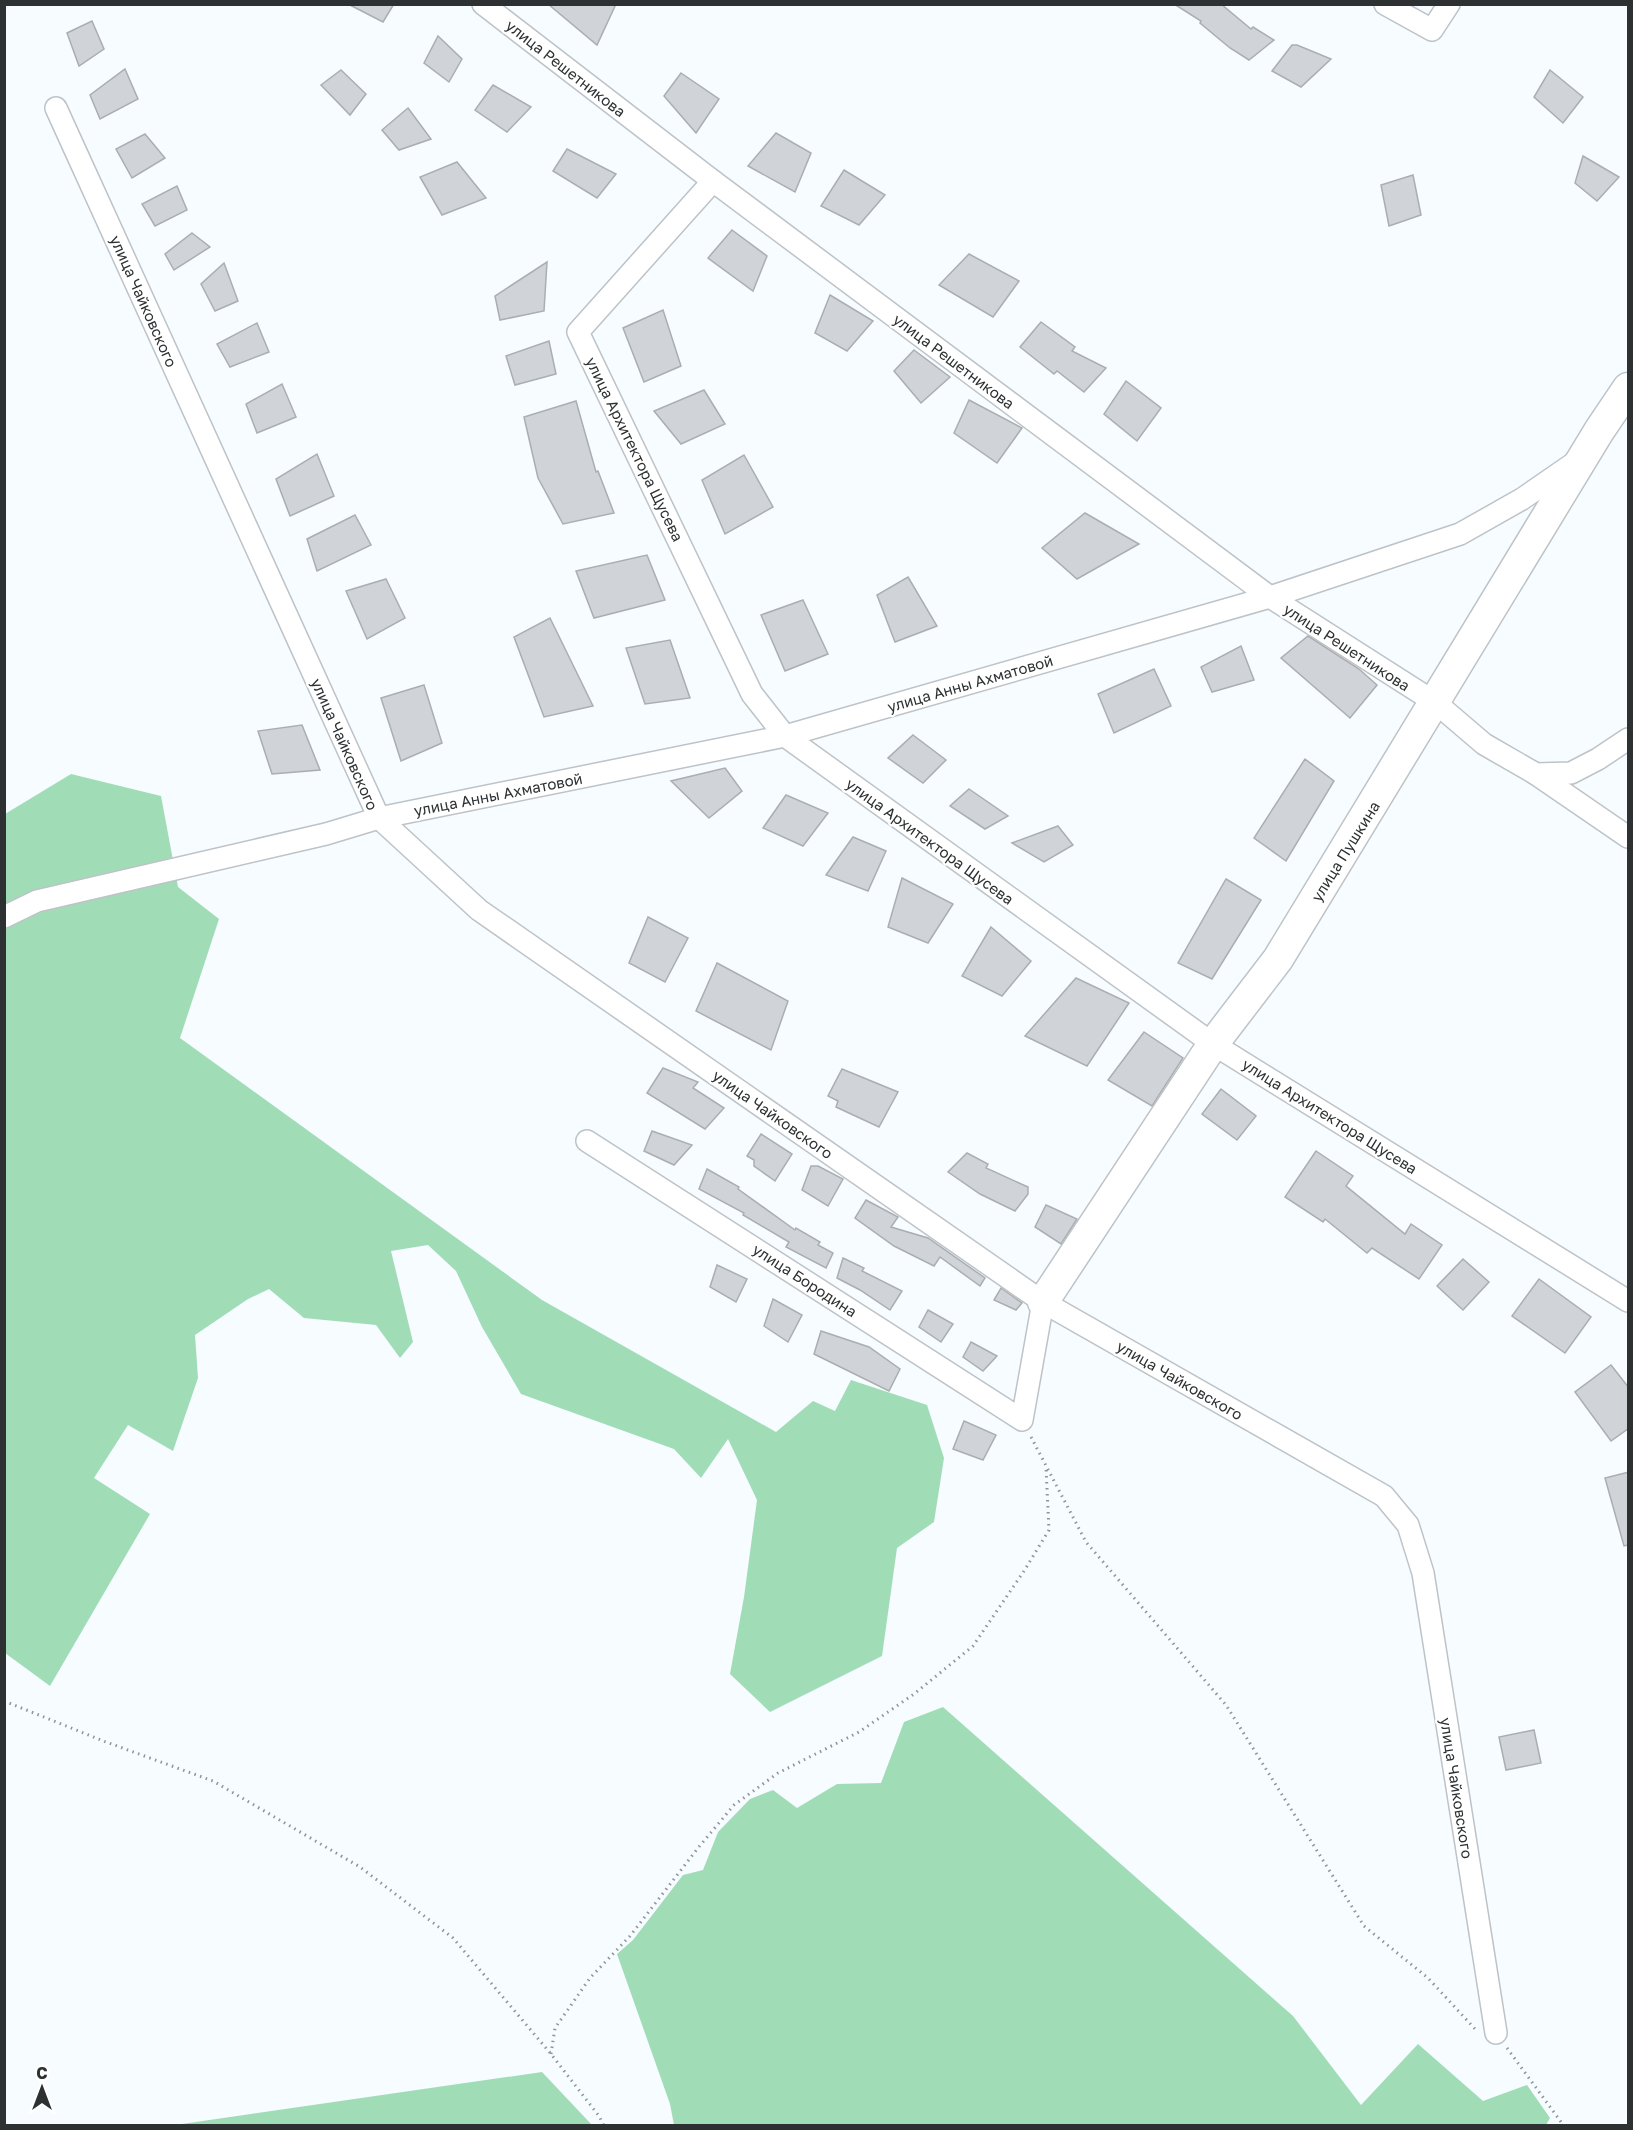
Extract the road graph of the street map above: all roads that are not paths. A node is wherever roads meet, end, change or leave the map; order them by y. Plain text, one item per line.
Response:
1 (483, 4) edge
2 (1385, 4) edge
3 (1449, 4) edge
4 (56, 108) dead end
5 (713, 181) junction
6 (1629, 388) edge
7 (1587, 453) junction
8 (1269, 597) junction
9 (1436, 703) junction
10 (784, 736) junction
11 (1629, 739) edge
12 (1536, 774) junction
13 (379, 818) junction
14 (1629, 837) edge
15 (4, 917) edge
16 (1214, 1044) junction
17 (587, 1141) dead end
18 (1629, 1300) edge
19 (1043, 1302) junction
20 (1496, 2033) road end

1 - 5 street, улица Решетникова
2 - 3 street
4 - 13 street, улица Чайковского
5 - 8 street, улица Решетникова
5 - 10 street, улица Архитектора Щусева
6 - 7 street, улица Пушкина
7 - 8 street, улица Анны Ахматовой
7 - 9 street, улица Пушкина
8 - 9 street, улица Решетникова
8 - 10 street, улица Анны Ахматовой
9 - 12 street, улица Решетникова
9 - 16 street, улица Пушкина
10 - 13 street, улица Анны Ахматовой
10 - 16 street, улица Архитектора Щусева
11 - 12 street
12 - 14 street
13 - 15 street, улица Анны Ахматовой
13 - 19 street, улица Чайковского
16 - 18 street, улица Архитектора Щусева
16 - 19 street, улица Пушкина
17 - 19 street, улица Бородина
19 - 20 street, улица Чайковского

